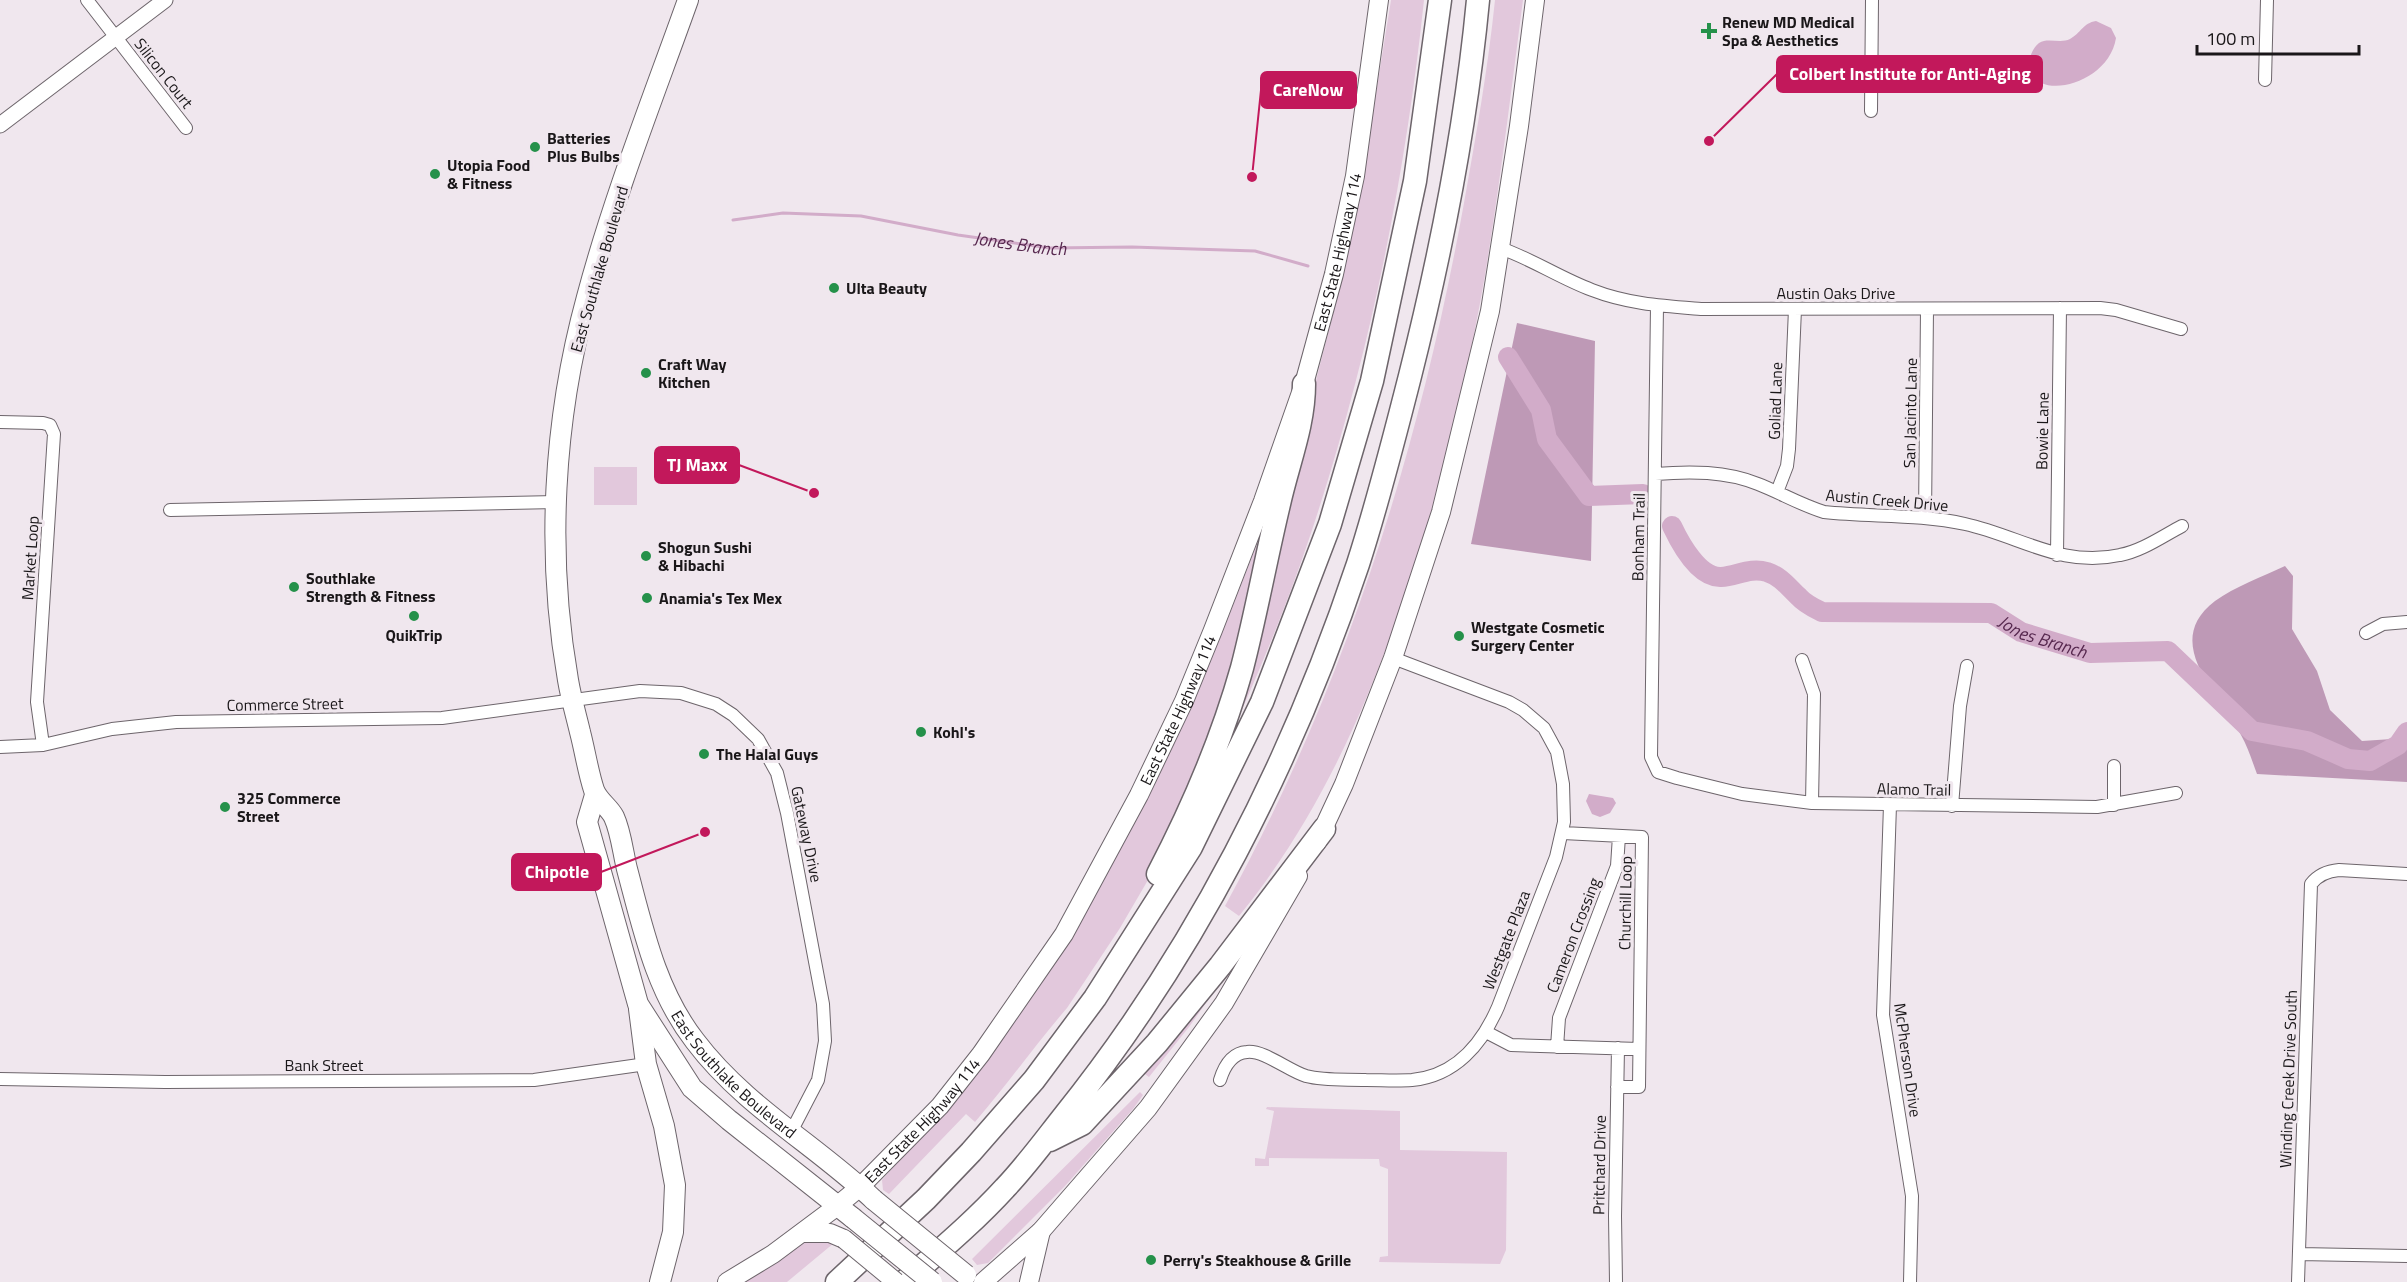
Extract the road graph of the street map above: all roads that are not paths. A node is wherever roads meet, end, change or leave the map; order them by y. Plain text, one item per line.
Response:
1 (87, 0) edge
2 (165, 0) edge
3 (688, 0) edge
4 (1379, 0) edge
5 (1440, 0) edge
6 (1478, 0) edge
7 (1535, 0) edge
8 (1872, 0) edge
9 (2267, 0) edge
10 (116, 38) junction
11 (2265, 80) dead end
12 (1871, 111) dead end
13 (0, 125) edge
14 (186, 128) dead end
15 (1500, 248) junction
16 (1657, 306) junction
17 (2060, 308) junction
18 (1795, 309) junction
19 (1928, 309) junction
20 (2181, 329) dead end
21 (1304, 384) junction
22 (0, 422) edge
23 (1655, 474) junction
24 (1777, 492) junction
25 (556, 502) junction
26 (170, 510) dead end
27 (1925, 518) junction
28 (2182, 526) dead end
29 (2057, 555) junction
30 (2407, 622) edge
31 (2366, 633) dead end
32 (1393, 658) junction
33 (1802, 660) dead end
34 (1967, 666) dead end
35 (573, 701) junction
36 (43, 745) junction
37 (0, 747) edge
38 (2114, 766) dead end
39 (1656, 768) joint
40 (2175, 793) dead end
41 (595, 795) junction
42 (1812, 803) junction
43 (1890, 805) junction
44 (2114, 805) junction
45 (1952, 806) junction
46 (1324, 829) junction
47 (1563, 833) junction
48 (1619, 836) junction
49 (2407, 874) edge
50 (638, 1004) junction
51 (1486, 1032) junction
52 (1557, 1047) junction
53 (1618, 1048) junction
54 (1639, 1049) junction
55 (1051, 1058) junction
56 (646, 1064) junction
57 (0, 1079) edge
58 (1220, 1080) dead end
59 (1617, 1087) junction
60 (692, 1088) junction
61 (791, 1132) junction
62 (1041, 1145) junction
63 (867, 1193) junction
64 (846, 1211) junction
65 (1041, 1231) junction
66 (802, 1233) junction
67 (2299, 1254) junction
68 (2407, 1256) edge
69 (975, 1280) edge
70 (660, 1282) edge
71 (727, 1282) edge
72 (837, 1282) edge
73 (896, 1282) edge
74 (904, 1282) edge
75 (932, 1282) edge
76 (1029, 1282) edge
77 (1616, 1282) edge
78 (1910, 1282) edge
79 (2298, 1282) edge

1 - 10 street, Silicon Court
2 - 10 street
3 - 25 main road, East Southlake Boulevard
4 - 21 main road, East State Highway 114
5 - 55 highway
6 - 62 highway
7 - 15 main road
8 - 12 street
9 - 11 street
10 - 13 street
10 - 14 street, Silicon Court
15 - 16 street, Austin Oaks Drive
15 - 32 main road
16 - 18 street, Austin Oaks Drive
16 - 23 street, Bonham Trail
17 - 19 street, Austin Oaks Drive
17 - 20 street, Austin Oaks Drive
17 - 29 street, Bowie Lane
18 - 19 street, Austin Oaks Drive
18 - 24 street, Goliad Lane
19 - 27 street, San Jacinto Lane
21 - 55 highway
21 - 63 main road, East State Highway 114
22 - 36 street, Market Loop
23 - 24 street, Austin Creek Drive
23 - 39 street, Bonham Trail
24 - 27 street, Austin Creek Drive
25 - 26 street
25 - 35 main road, East Southlake Boulevard
27 - 29 street, Austin Creek Drive
28 - 29 street, Austin Creek Drive
30 - 31 street
32 - 46 main road
32 - 47 street, Westgate Plaza
33 - 42 street
34 - 45 street
35 - 36 street, Commerce Street
35 - 41 main road, East Southlake Boulevard
35 - 61 street, Gateway Drive
36 - 37 street, Commerce Street
38 - 44 street
39 - 42 street, Alamo Trail
40 - 44 street, Alamo Trail
41 - 50 main road, East Southlake Boulevard
41 - 61 main road, East Southlake Boulevard
42 - 43 street, Alamo Trail
43 - 45 street, Alamo Trail
43 - 78 street, McPherson Drive
44 - 45 street, Alamo Trail
46 - 62 highway
46 - 65 main road
47 - 48 street, Churchill Loop
47 - 51 street, Westgate Plaza
48 - 52 street, Cameron Crossing
48 - 54 street, Churchill Loop
49 - 67 street, Winding Creek Drive South
50 - 56 main road
50 - 60 main road, East Southlake Boulevard
51 - 52 street
51 - 58 street, Westgate Plaza
52 - 53 street
53 - 54 street
53 - 59 street, Pritchard Drive
54 - 59 street, Churchill Loop
55 - 72 highway
56 - 57 street, Bank Street
56 - 60 main road
56 - 70 main road
59 - 77 street, Pritchard Drive
60 - 64 main road, East Southlake Boulevard
61 - 63 main road, East Southlake Boulevard
62 - 74 highway
63 - 64 main road, East State Highway 114
63 - 69 main road, East Southlake Boulevard, bridge
64 - 66 main road, East State Highway 114
64 - 75 main road, East Southlake Boulevard, bridge
65 - 69 main road
65 - 76 main road
66 - 71 main road, East State Highway 114
66 - 73 main road, bridge
67 - 68 street
67 - 79 street, Winding Creek Drive South

